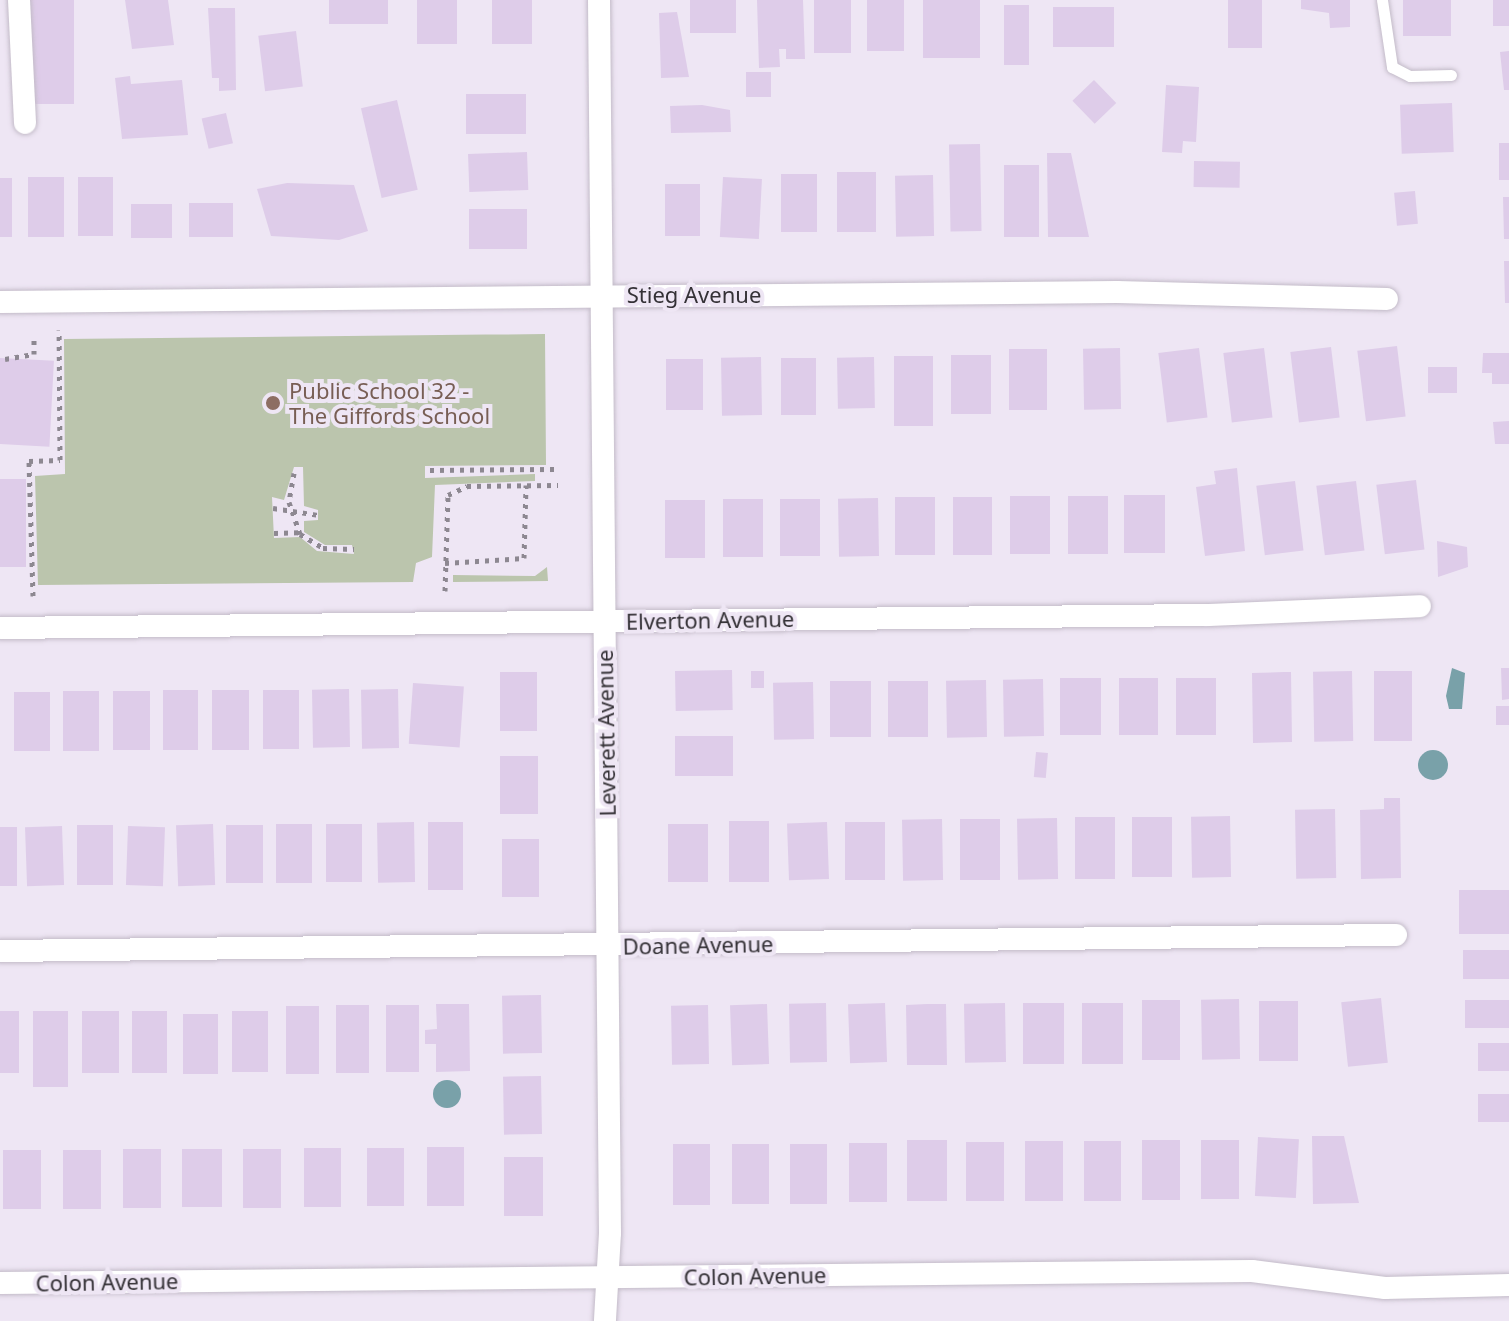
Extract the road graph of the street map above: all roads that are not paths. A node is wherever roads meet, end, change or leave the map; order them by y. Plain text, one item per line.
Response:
1 (19, 0) edge
2 (599, 0) edge
3 (1382, 0) edge
4 (1451, 75) dead end
5 (25, 123) dead end
6 (601, 296) junction
7 (1387, 299) dead end
8 (0, 302) edge
9 (1420, 606) dead end
10 (605, 621) junction
11 (0, 628) edge
12 (1396, 935) dead end
13 (609, 946) junction
14 (0, 951) edge
15 (610, 1277) junction
16 (0, 1283) edge
17 (1509, 1285) edge
18 (605, 1321) edge

1 - 5 street
2 - 6 street, Leverett Avenue
3 - 4 lane
6 - 7 street, Stieg Avenue
6 - 8 street, Stieg Avenue
6 - 10 street, Leverett Avenue
9 - 10 street, Elverton Avenue
10 - 11 street, Elverton Avenue
10 - 13 street, Leverett Avenue
12 - 13 street, Doane Avenue
13 - 14 street, Doane Avenue
13 - 15 street, Leverett Avenue
15 - 16 street, Colon Avenue
15 - 17 street, Colon Avenue
15 - 18 street, Leverett Avenue

